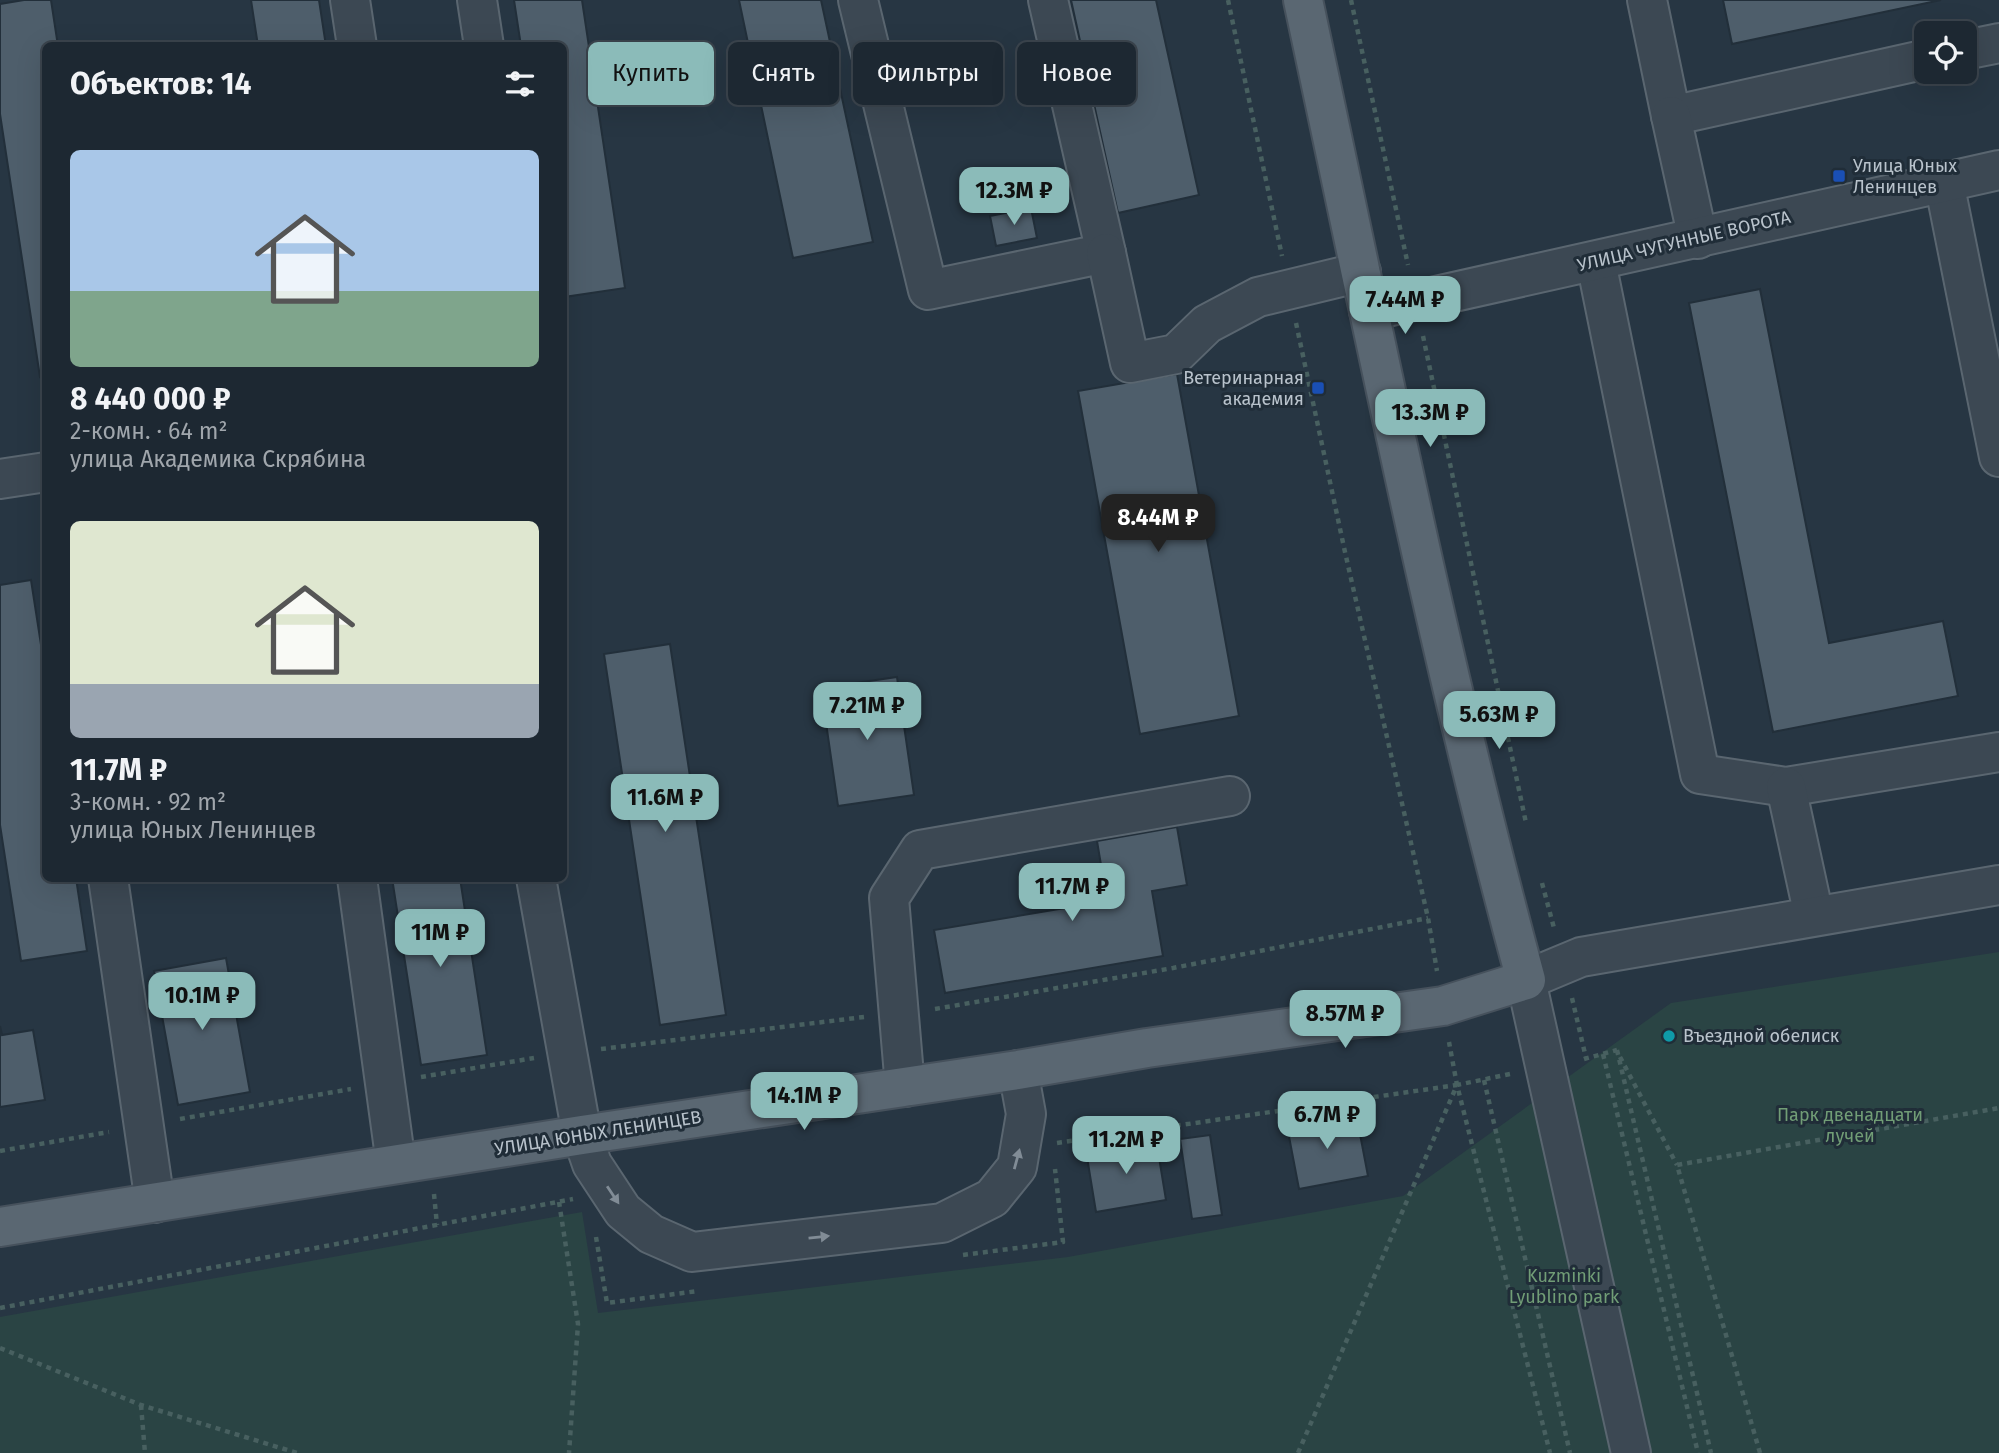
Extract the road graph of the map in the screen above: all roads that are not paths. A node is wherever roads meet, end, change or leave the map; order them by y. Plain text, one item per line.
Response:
1 (350, 0) edge
2 (477, 0) edge
3 (858, 0) edge
4 (1048, 0) edge
5 (1303, 0) edge
6 (1647, 0) edge
7 (356, 42) edge
8 (483, 42) edge
9 (1999, 43) edge
10 (1977, 48) edge
11 (1914, 62) edge
12 (1671, 116) junction
13 (1999, 170) edge
14 (1944, 183) junction
15 (1698, 239) junction
16 (1105, 253) junction
17 (1595, 261) junction
18 (1361, 272) junction
19 (1369, 312) junction
20 (1999, 457) edge
21 (42, 473) edge
22 (0, 479) edge
23 (1999, 751) edge
24 (1786, 787) junction
25 (1230, 796) dead end
26 (109, 882) edge
27 (358, 882) edge
28 (537, 882) edge
29 (1999, 885) edge
30 (1814, 916) junction
31 (1526, 980) junction
32 (1018, 1070) junction
33 (905, 1087) junction
34 (582, 1135) junction
35 (396, 1164) junction
36 (155, 1203) junction
37 (0, 1227) edge
38 (1631, 1453) edge

1 - 7 street
2 - 8 street
3 - 16 street
4 - 16 street
5 - 18 main road
6 - 12 street
9 - 10 street
11 - 12 street
12 - 15 street
13 - 14 street, УЛИЦА ЧУГУННЫЕ ВОРОТА
14 - 15 street, УЛИЦА ЧУГУННЫЕ ВОРОТА
14 - 20 street
15 - 17 street, УЛИЦА ЧУГУННЫЕ ВОРОТА
16 - 18 street
17 - 19 street, УЛИЦА ЧУГУННЫЕ ВОРОТА
17 - 24 street
18 - 19 main road
19 - 31 main road
21 - 22 street
23 - 24 street
24 - 30 street
25 - 33 street
26 - 36 street
27 - 35 street
28 - 34 street
29 - 30 street
30 - 31 street
31 - 32 main road, УЛИЦА ЮНЫХ ЛЕНИНЦЕВ
31 - 38 street
32 - 33 main road, УЛИЦА ЮНЫХ ЛЕНИНЦЕВ
34 -> 32 street
33 - 34 main road, УЛИЦА ЮНЫХ ЛЕНИНЦЕВ
34 - 35 main road, УЛИЦА ЮНЫХ ЛЕНИНЦЕВ
35 - 36 main road, УЛИЦА ЮНЫХ ЛЕНИНЦЕВ
36 - 37 main road, УЛИЦА ЮНЫХ ЛЕНИНЦЕВ

